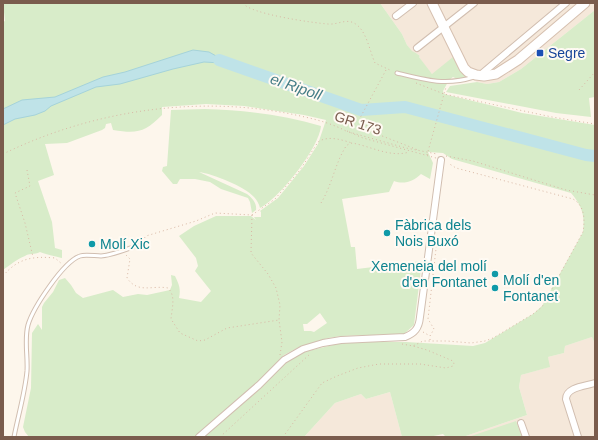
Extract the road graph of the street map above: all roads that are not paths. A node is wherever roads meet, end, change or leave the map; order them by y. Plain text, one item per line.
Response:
1 (413, 3) edge
2 (432, 3) edge
3 (474, 3) edge
4 (566, 3) edge
5 (585, 3) edge
6 (396, 16) dead end
7 (444, 26) junction
8 (417, 48) dead end
9 (504, 55) junction
10 (512, 64) junction
11 (398, 73) road end
12 (479, 76) junction
13 (441, 157) road end
14 (139, 245) road end
15 (595, 383) edge
16 (521, 423) dead end
17 (14, 437) edge
18 (199, 437) edge
19 (526, 437) edge
20 (578, 437) edge

1 - 6 street
2 - 7 street
3 - 7 street
4 - 9 street
5 - 10 street
7 - 8 street
7 - 12 street
9 - 10 street
9 - 12 street
10 - 12 street
11 - 12 lane
13 - 18 street
14 - 17 lane
15 - 20 street
16 - 19 street

